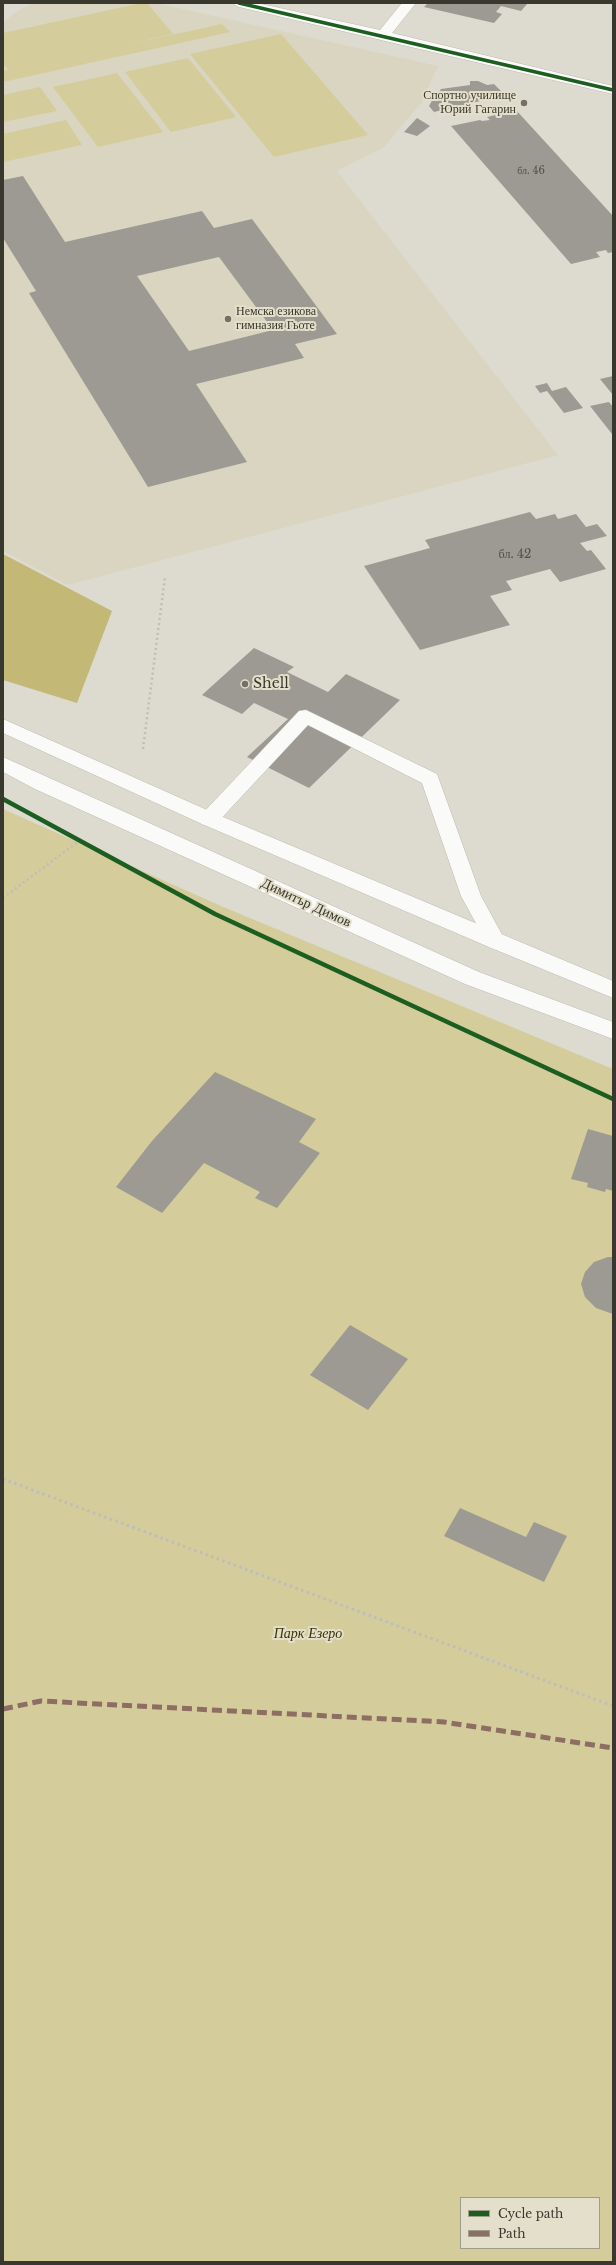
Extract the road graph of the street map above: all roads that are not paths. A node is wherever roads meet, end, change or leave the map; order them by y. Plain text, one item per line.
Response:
1 (239, 3) edge
2 (409, 3) edge
3 (383, 35) junction
4 (613, 90) edge
5 (3, 725) edge
6 (3, 764) edge
7 (209, 819) junction
8 (496, 942) junction
9 (613, 990) edge
10 (613, 1031) edge

1 - 3 main road
2 - 3 main road
3 - 4 main road
5 - 7 main road
6 - 10 main road, Димитър Димов
7 - 8 main road
7 - 8 main road
8 - 9 main road

